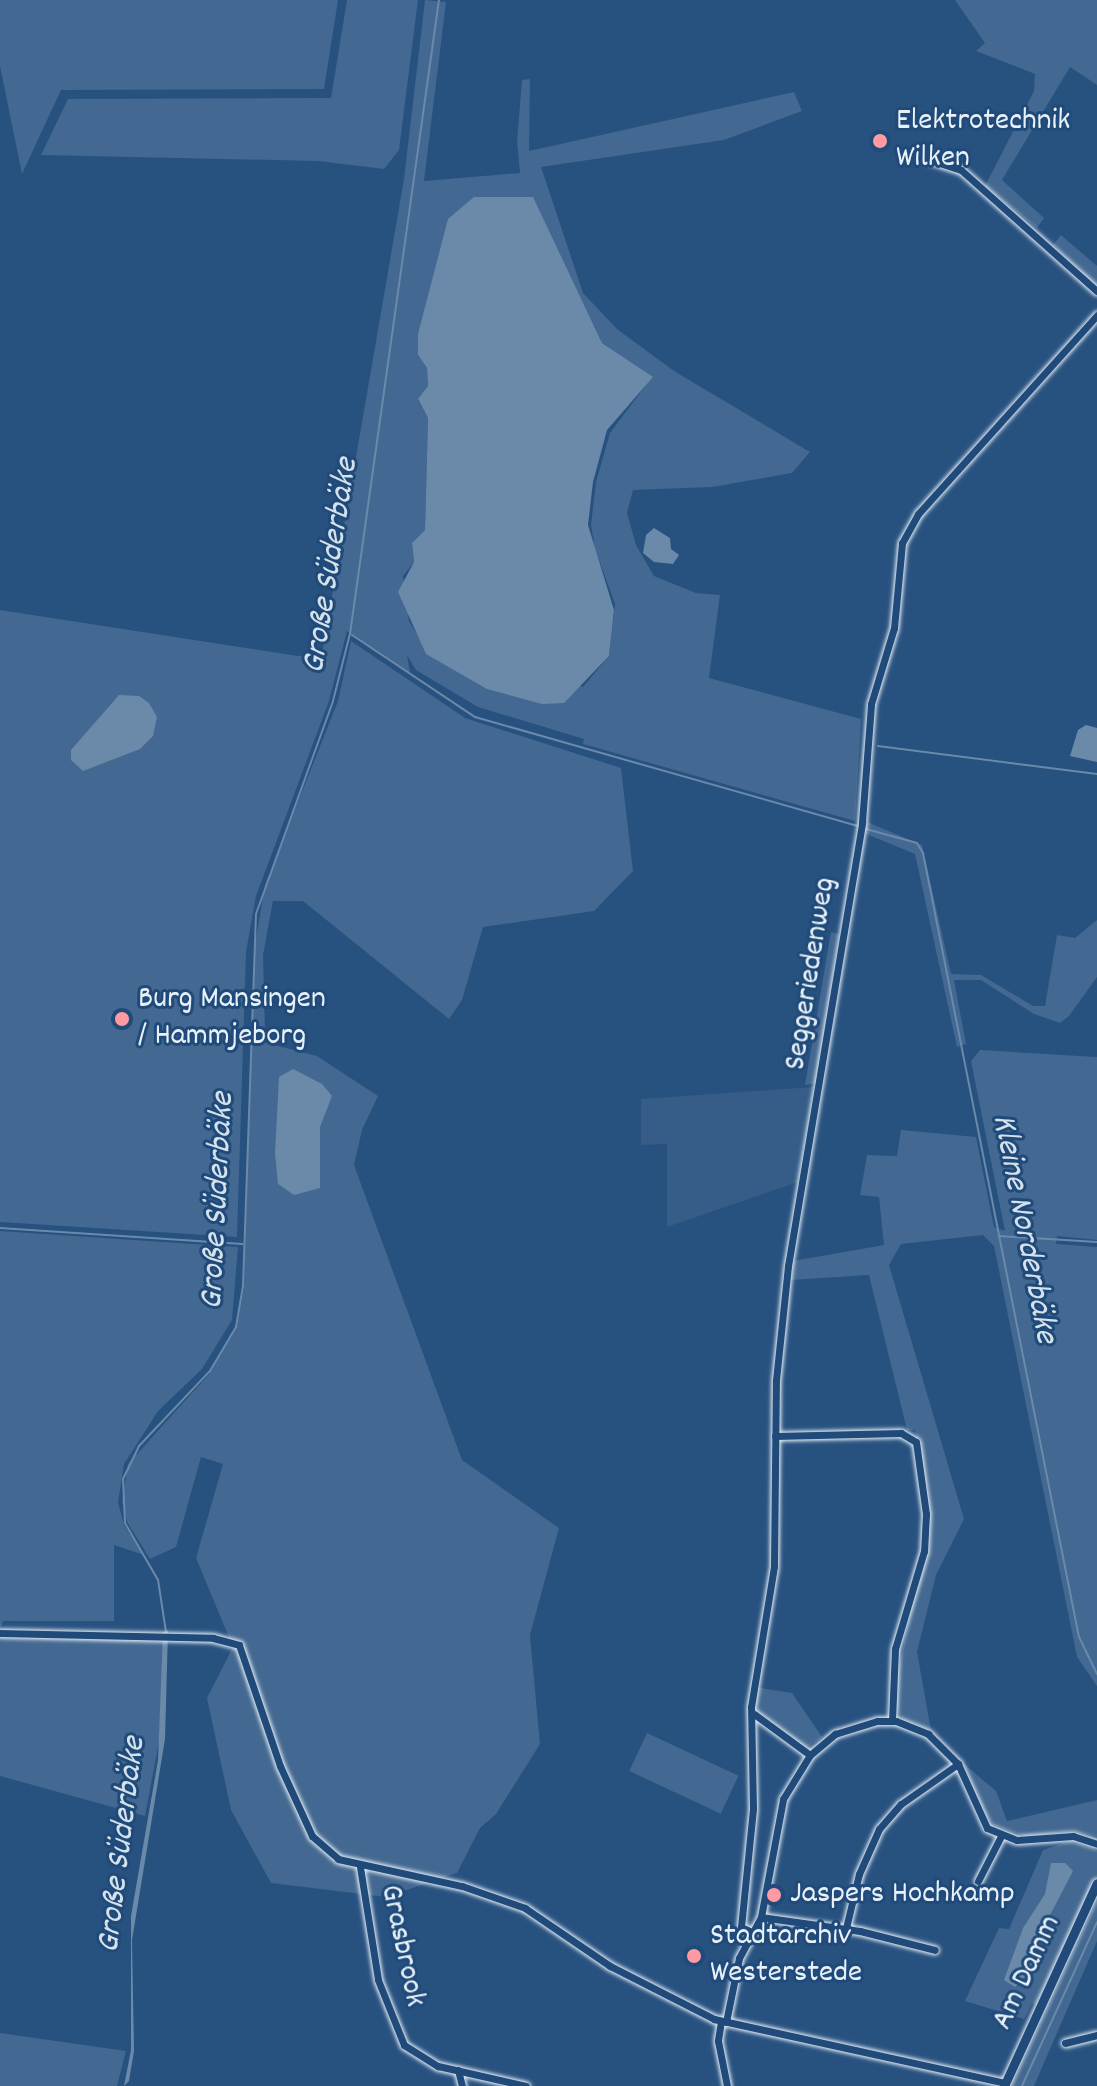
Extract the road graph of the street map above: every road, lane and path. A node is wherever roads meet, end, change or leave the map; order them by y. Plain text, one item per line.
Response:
1 (918, 156) dead end
2 (1097, 291) edge
3 (1097, 315) edge
4 (775, 1436) junction
5 (0, 1633) edge
6 (754, 1714) junction
7 (892, 1721) junction
8 (810, 1755) junction
9 (958, 1764) junction
10 (1001, 1836) junction
11 (1097, 1844) edge
12 (360, 1867) junction
13 (978, 1881) dead end
14 (1097, 1883) edge
15 (761, 1917) junction
16 (846, 1928) junction
17 (752, 1932) junction
18 (935, 1950) dead end
19 (724, 2022) junction
20 (1097, 2035) edge
21 (1065, 2043) dead end
22 (458, 2070) junction
23 (1005, 2085) edge
24 (462, 2086) edge
25 (526, 2086) edge
26 (727, 2086) edge

1 - 2 street
3 - 4 street, Seggeriedenweg
4 - 6 street, Seggeriedenweg
4 - 7 street
5 - 12 street
6 - 8 street
6 - 17 street, Seggeriedenweg
7 - 8 street
7 - 9 street
8 - 15 street
9 - 10 street
9 - 16 street
10 - 11 street
10 - 13 street
12 - 19 street
12 - 22 street, Grasbrook
14 - 23 main road, Am Damm
15 - 16 street
15 - 17 street
16 - 18 street
17 - 19 street
19 - 23 street
19 - 26 street
20 - 21 street
22 - 24 street
22 - 25 street, Grasbrook

